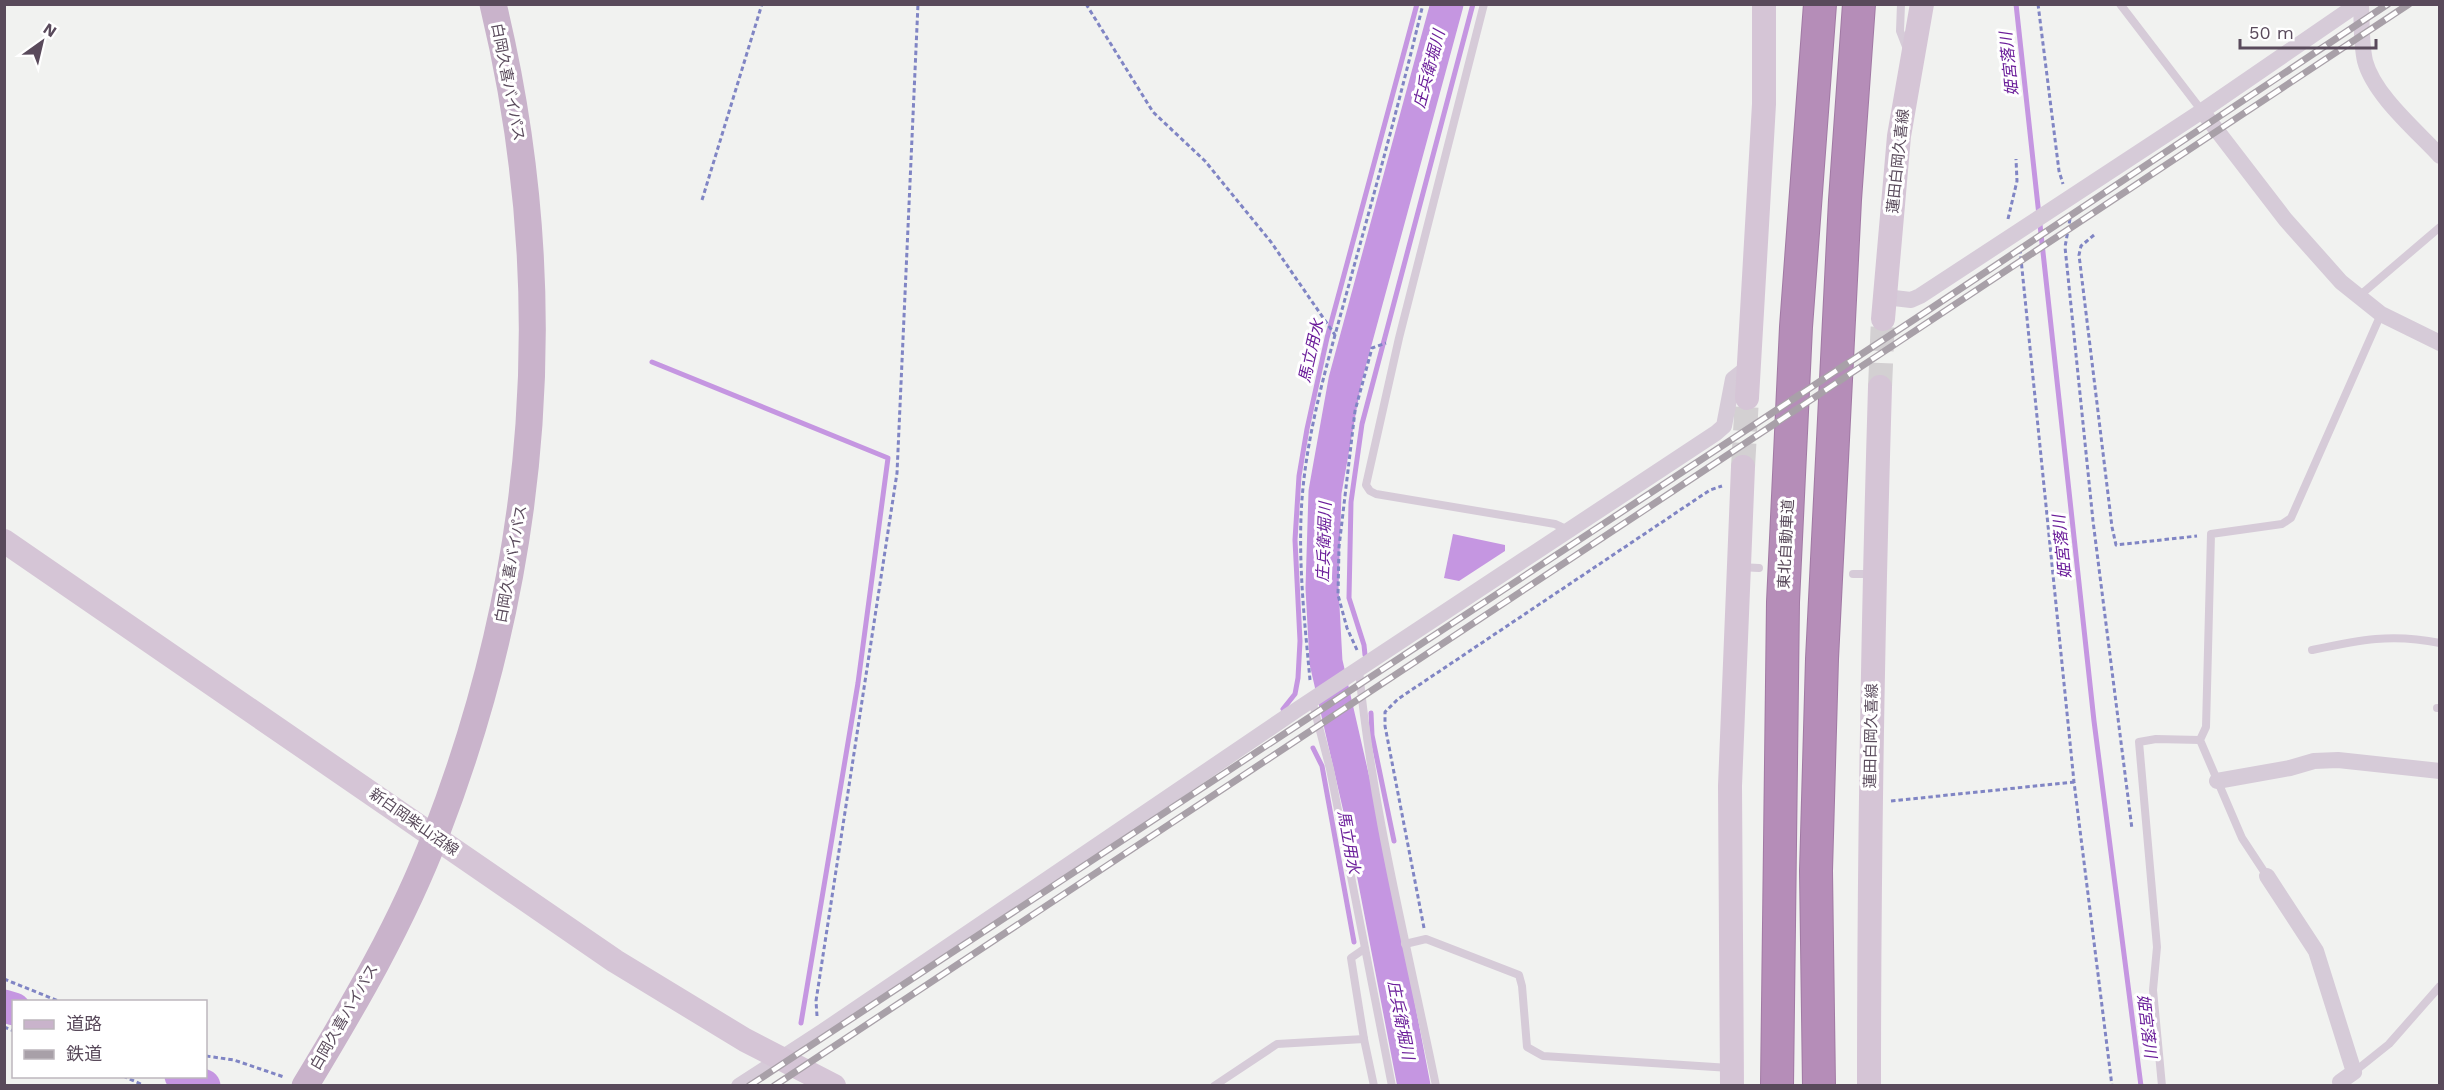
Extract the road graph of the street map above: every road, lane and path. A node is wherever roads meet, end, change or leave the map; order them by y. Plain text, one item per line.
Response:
1 (493, 4) edge
2 (762, 4) edge
3 (918, 4) edge
4 (1086, 4) edge
5 (1423, 4) edge
6 (1484, 4) edge
7 (1764, 4) edge
8 (1820, 4) edge
9 (1859, 4) edge
10 (1901, 4) edge
11 (1922, 4) edge
12 (2038, 4) edge
13 (2120, 4) edge
14 (2359, 4) edge
15 (1911, 61) junction
16 (2202, 111) junction
17 (2439, 156) edge
18 (2016, 159) dead end
19 (702, 200) dead end
20 (2063, 203) junction
21 (2439, 226) edge
22 (2019, 231) junction
23 (2094, 235) dead end
24 (2358, 298) junction
25 (1884, 308) joint
26 (2381, 314) junction
27 (1335, 335) junction
28 (1399, 338) junction
29 (2439, 343) edge
30 (1747, 368) junction
31 (1880, 387) tunnel mouth
32 (1747, 398) tunnel mouth
33 (1742, 479) joint
34 (1570, 531) junction
35 (2211, 534) junction
36 (4, 541) edge
37 (2439, 643) edge
38 (2312, 650) dead end
39 (1355, 673) junction
40 (1316, 698) junction
41 (2200, 740) junction
42 (2439, 771) edge
43 (2217, 781) junction
44 (2074, 782) junction
45 (1870, 804) junction
46 (435, 837) junction
47 (2133, 839) dead end
48 (2267, 876) joint
49 (1426, 939) junction
50 (1406, 944) junction
51 (1364, 949) junction
52 (4, 980) edge
53 (2439, 986) edge
54 (56, 1000) edge
55 (822, 1032) junction
56 (1364, 1039) junction
57 (207, 1056) edge
58 (781, 1059) junction
59 (2354, 1072) junction
60 (1732, 1077) edge
61 (125, 1078) edge
62 (2338, 1084) edge
63 (305, 1085) edge
64 (145, 1086) edge
65 (739, 1086) edge
66 (834, 1086) edge
67 (1214, 1086) edge
68 (1374, 1086) edge
69 (1392, 1086) edge
70 (1436, 1086) edge
71 (1777, 1086) edge
72 (1819, 1086) edge
73 (1869, 1086) edge
74 (2112, 1086) edge
75 (2162, 1086) edge

1 - 46 main road, 白岡久喜バイパス
2 - 19 path
3 - 55 path
4 - 27 path
5 - 27 path
6 - 28 lane
7 - 30 street
8 - 71 highway, 東北自動車道
9 - 72 highway
10 - 15 lane
11 - 15 street, 蓮田白岡久喜線
12 - 20 path
13 - 16 lane
14 - 16 street
14 - 17 street
15 - 25 street, 蓮田白岡久喜線
16 - 20 street
16 - 24 street
18 - 22 path
20 - 22 street
20 - 47 path
21 - 24 lane
22 - 25 street
22 - 44 path
23 - 35 path
24 - 26 street
26 - 29 street
26 - 35 lane
27 - 40 path
28 - 34 lane
28 - 39 path
30 - 32 street
30 - 34 street
31 - 45 street, 蓮田白岡久喜線
33 - 49 path
33 - 60 street
34 - 39 street
35 - 41 lane
36 - 46 street, 新白岡柴山沼線
37 - 38 lane
39 - 40 street
39 - 50 lane
40 - 51 lane
40 - 55 street
41 - 43 lane
41 - 75 lane
42 - 43 street
43 - 48 lane
44 - 45 path
44 - 74 path
45 - 73 street, 蓮田白岡久喜線
46 - 58 street, 新白岡柴山沼線
46 - 63 main road, 白岡久喜バイパス
48 - 59 street
49 - 50 lane
49 - 60 lane
50 - 70 lane
51 - 56 lane
51 - 69 lane
52 - 54 path
53 - 59 lane
55 - 58 street
56 - 67 lane
56 - 68 lane
57 - 63 path
58 - 65 street
58 - 66 street, 新白岡柴山沼線
59 - 62 street
61 - 64 path

